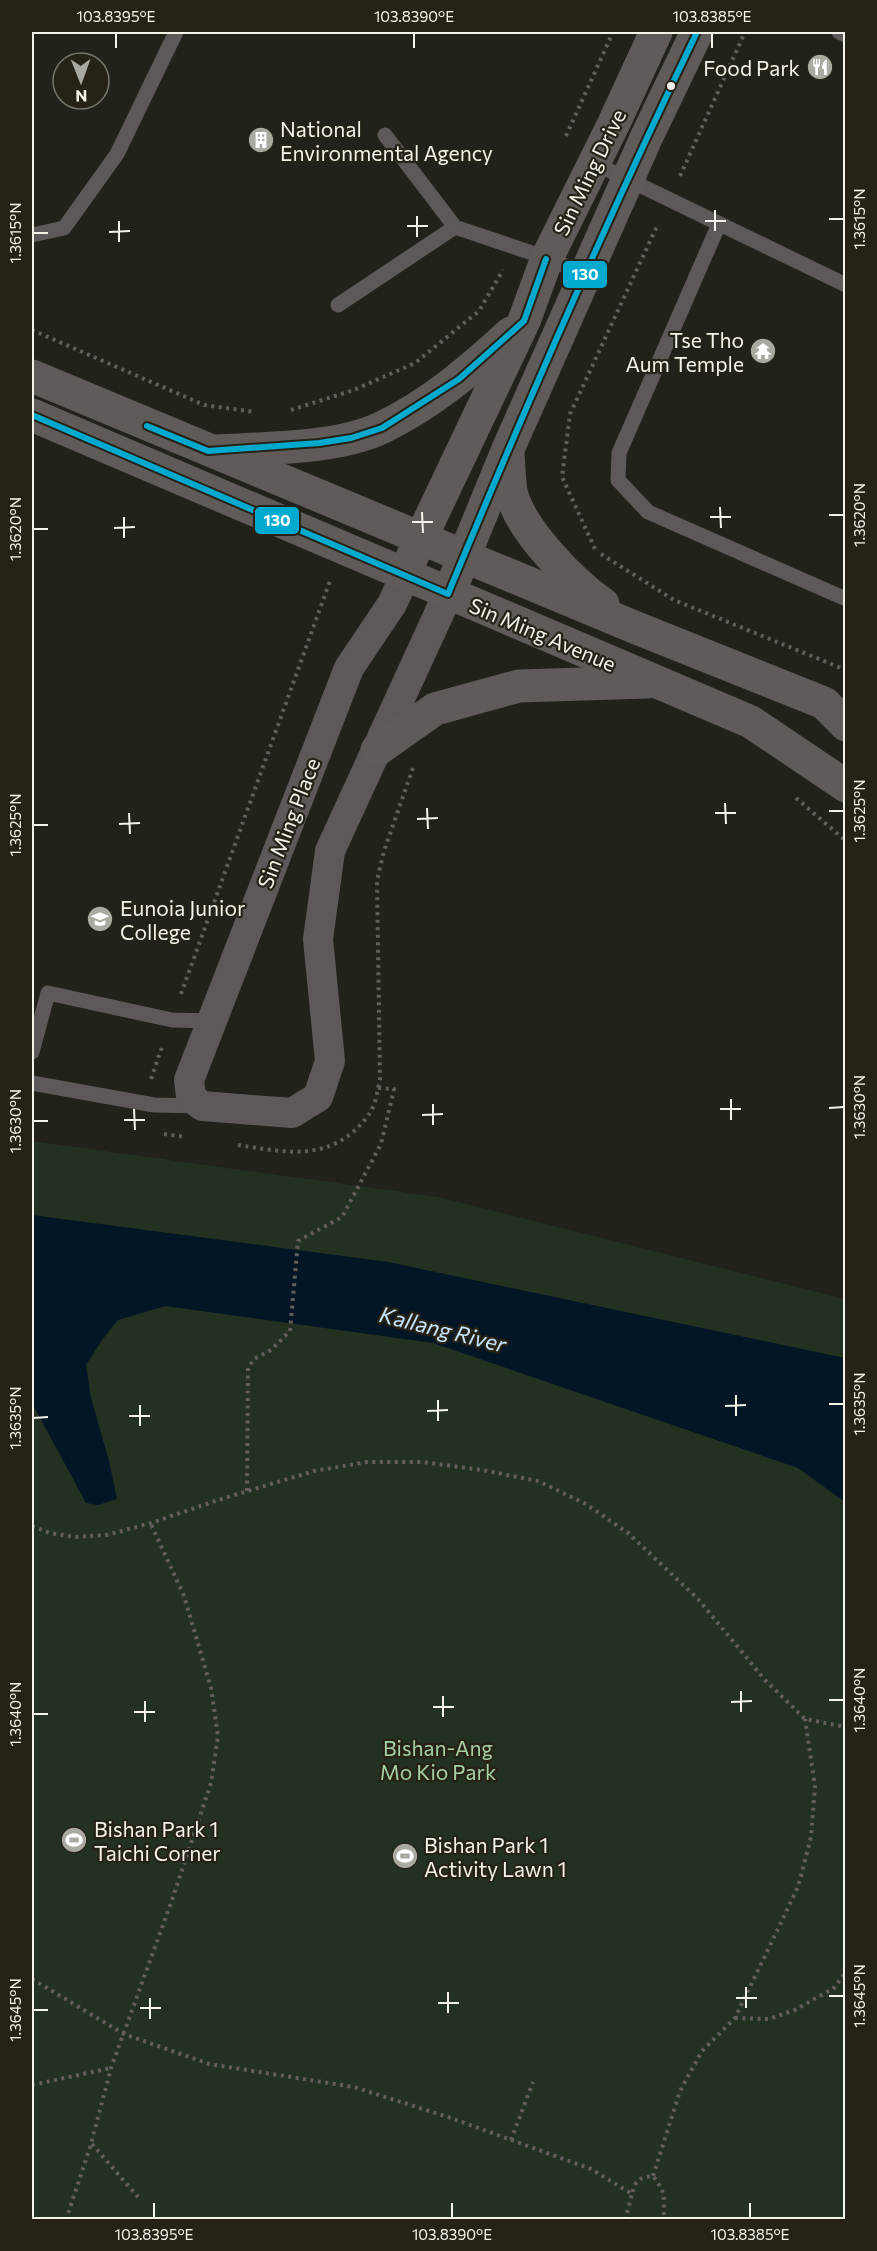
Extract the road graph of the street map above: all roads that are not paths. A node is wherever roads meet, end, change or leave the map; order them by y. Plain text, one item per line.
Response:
1 (176, 32) edge
2 (656, 32) edge
3 (696, 32) edge
4 (839, 32) edge
5 (846, 35) edge
6 (385, 135) dead end
7 (594, 163) junction
8 (628, 179) junction
9 (719, 224) junction
10 (455, 227) junction
11 (32, 235) edge
12 (547, 258) junction
13 (586, 275) junction
14 (846, 285) edge
15 (338, 305) dead end
16 (524, 321) junction
17 (32, 376) edge
18 (32, 415) edge
19 (508, 449) junction
20 (208, 451) junction
21 (420, 537) junction
22 (465, 556) junction
23 (405, 576) junction
24 (448, 594) junction
25 (846, 599) edge
26 (634, 627) junction
27 (659, 682) junction
28 (846, 725) edge
29 (377, 750) junction
30 (846, 786) edge
31 (212, 1021) junction
32 (32, 1052) edge
33 (32, 1083) edge
34 (202, 1106) junction

1 - 11 lane
2 - 7 main road, Sin Ming Drive
3 - 8 main road, Sin Ming Drive
4 - 5 lane
6 - 10 lane
7 - 8 lane
7 - 12 main road, Sin Ming Drive
8 - 9 lane
8 - 13 main road, Sin Ming Drive
9 - 14 lane
9 - 25 lane
10 - 12 lane
10 - 15 lane
12 - 13 lane
12 - 16 main road, Sin Ming Drive
13 - 19 main road, Sin Ming Drive
16 - 20 main road
16 - 21 main road, Sin Ming Drive
17 - 20 main road, Sin Ming Avenue
18 - 23 main road, Sin Ming Avenue
19 - 22 main road, Sin Ming Drive
19 - 26 main road
20 - 21 main road, Sin Ming Avenue
21 - 22 main road, Sin Ming Avenue
21 - 23 main road, Sin Ming Drive
22 - 24 main road, Sin Ming Drive
22 - 26 main road, Sin Ming Avenue
23 - 24 main road, Sin Ming Avenue
23 - 31 street, Sin Ming Place
24 - 27 main road, Sin Ming Avenue
24 - 29 street
26 - 28 main road, Sin Ming Avenue
27 - 29 main road
27 - 30 main road, Sin Ming Avenue
29 - 34 street
31 - 32 lane
31 - 34 street, Sin Ming Place
33 - 34 lane

